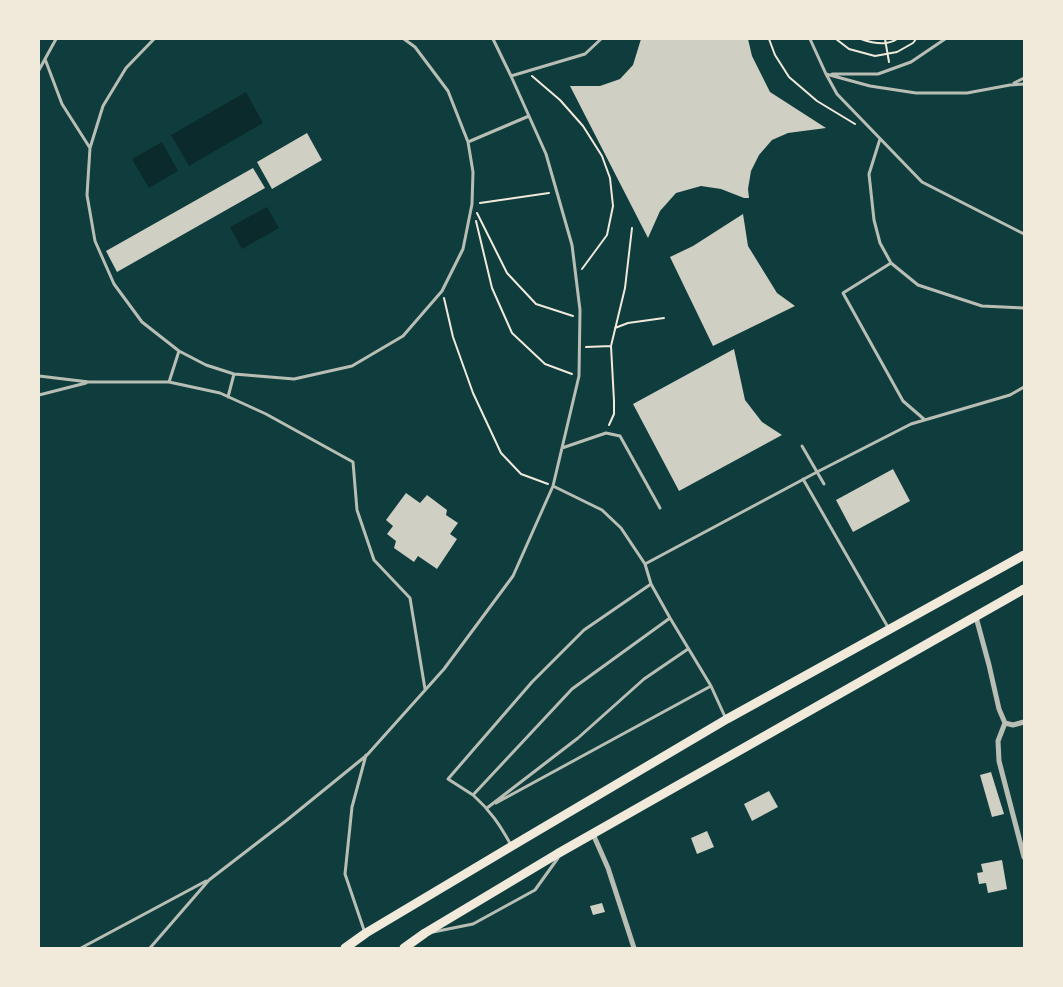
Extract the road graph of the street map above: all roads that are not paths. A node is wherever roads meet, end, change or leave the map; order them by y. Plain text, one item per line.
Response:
1 (56, 39) edge
2 (154, 39) edge
3 (404, 39) edge
4 (493, 39) edge
5 (601, 39) edge
6 (810, 39) edge
7 (944, 39) edge
8 (45, 59) junction
9 (39, 70) edge
10 (826, 74) junction
11 (511, 76) junction
12 (1024, 78) edge
13 (1024, 84) edge
14 (1010, 85) junction
15 (529, 116) junction
16 (880, 139) junction
17 (468, 142) junction
18 (90, 148) junction
19 (1024, 234) edge
20 (891, 263) junction
21 (1024, 308) edge
22 (179, 351) junction
23 (234, 374) junction
24 (39, 376) edge
25 (89, 382) junction
26 (168, 382) junction
27 (1024, 387) edge
28 (39, 395) edge
29 (228, 397) junction
30 (926, 420) junction
31 (802, 446) dead end
32 (562, 448) junction
33 (817, 472) junction
34 (803, 479) junction
35 (824, 484) dead end
36 (553, 486) junction
37 (660, 508) dead end
38 (1024, 555) edge
39 (645, 564) junction
40 (651, 584) junction
41 (1024, 589) edge
42 (976, 617) junction
43 (670, 618) junction
44 (889, 630) junction
45 (688, 649) junction
46 (711, 686) junction
47 (425, 689) junction
48 (727, 719) junction
49 (1024, 722) edge
50 (1006, 723) junction
51 (366, 755) junction
52 (473, 795) junction
53 (486, 808) junction
54 (593, 834) junction
55 (512, 846) junction
56 (562, 851) junction
57 (1024, 857) edge
58 (209, 880) junction
59 (366, 933) junction
60 (425, 934) junction
61 (81, 948) edge
62 (150, 948) edge
63 (345, 948) edge
64 (404, 948) edge
65 (634, 948) edge

1 - 8 lane
2 - 18 lane
3 - 17 lane
4 - 11 lane
5 - 11 lane
6 - 10 lane
7 - 10 lane
8 - 9 lane
8 - 18 lane
10 - 14 lane
10 - 16 lane
11 - 15 lane
12 - 14 lane
13 - 14 lane
15 - 17 lane
15 - 32 lane
16 - 19 lane
16 - 20 lane
17 - 23 lane
18 - 22 lane
20 - 21 lane
20 - 30 lane
22 - 23 lane
22 - 26 lane
23 - 29 lane
24 - 25 lane
25 - 26 lane
25 - 28 lane
26 - 29 lane
27 - 30 lane
29 - 47 lane
30 - 33 lane
31 - 33 lane
32 - 36 lane
32 - 37 lane
33 - 34 lane
33 - 35 lane
34 - 39 lane
34 - 44 lane
36 - 39 lane
36 - 47 lane
38 - 44 main road
39 - 40 lane
40 - 43 lane
40 - 52 lane
41 - 42 main road
42 - 50 street
42 - 54 main road
43 - 45 lane
43 - 52 lane
44 - 48 main road
45 - 46 lane
45 - 53 lane
46 - 48 lane
46 - 53 lane
47 - 51 lane
48 - 55 main road
49 - 50 street
50 - 57 street
51 - 58 lane
51 - 59 lane
52 - 53 lane
53 - 55 lane
54 - 56 main road
54 - 65 street
55 - 59 main road
56 - 60 main road
56 - 60 lane
58 - 61 lane
58 - 62 lane
59 - 63 main road
60 - 64 main road

